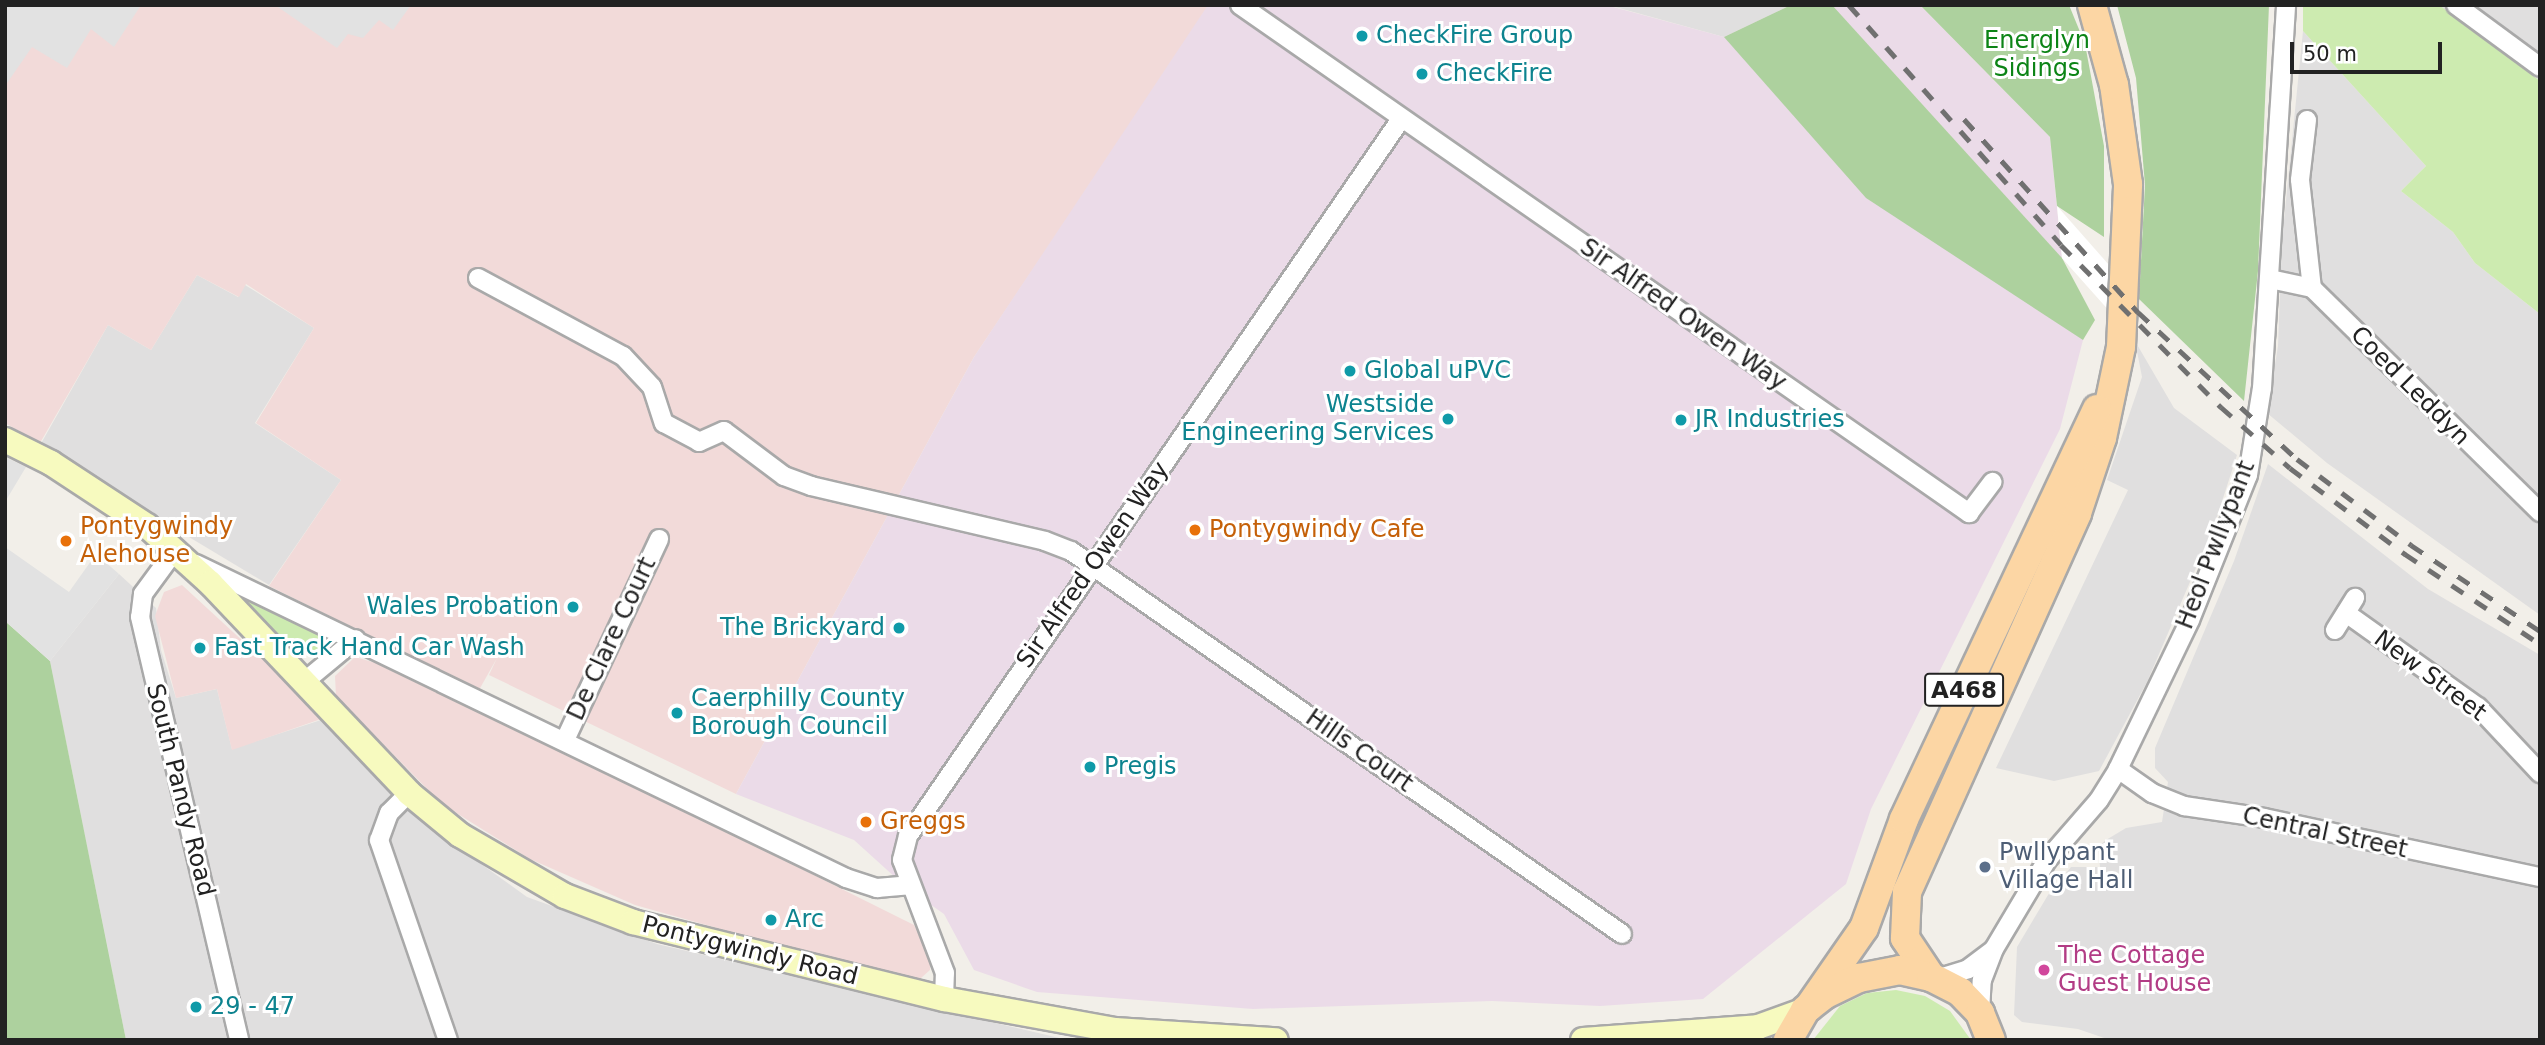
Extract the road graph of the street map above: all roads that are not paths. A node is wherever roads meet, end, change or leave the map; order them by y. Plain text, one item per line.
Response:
1 (1240, 5) edge
2 (2092, 5) edge
3 (2286, 5) edge
4 (2456, 5) edge
5 (2540, 67) edge
6 (1401, 119) junction
7 (2307, 120) dead end
8 (478, 278) dead end
9 (2270, 279) junction
10 (2312, 288) junction
11 (2117, 369) junction
12 (5, 440) edge
13 (1992, 482) dead end
14 (2540, 512) edge
15 (659, 538) dead end
16 (182, 555) junction
17 (1095, 568) junction
18 (2335, 630) dead end
19 (356, 639) junction
20 (304, 682) junction
21 (565, 740) junction
22 (2118, 769) junction
23 (2540, 774) edge
24 (409, 793) junction
25 (2540, 877) edge
26 (909, 885) junction
27 (1622, 934) dead end
28 (1994, 950) junction
29 (1934, 978) junction
30 (944, 999) junction
31 (1807, 1009) junction
32 (1985, 1024) edge
33 (1681, 1038) edge
34 (239, 1040) edge
35 (448, 1040) edge
36 (1276, 1040) edge
37 (1583, 1040) edge
38 (1788, 1040) edge
39 (2004, 1040) edge

1 - 6 street, Sir Alfred Owen Way
2 - 11 main road, A468
3 - 9 street, Heol Pwllypant
4 - 5 street
6 - 13 street, Sir Alfred Owen Way
6 - 17 street, Sir Alfred Owen Way
7 - 10 street
8 - 17 street, Hills Court
9 - 10 street
9 - 22 street, Heol Pwllypant
10 - 14 street, Coed Leddyn
11 - 29 main road, A468
11 - 31 main road, A468
12 - 16 main road, Pontygwindy Road
15 - 21 street, De Clare Court
16 - 19 street, Pontygwindy Road
16 - 20 main road, Pontygwindy Road
16 - 34 street, South Pandy Road
17 - 26 street, Sir Alfred Owen Way
17 - 27 street, Hills Court
18 - 23 street, New Street
19 - 20 street
19 - 21 street, Pontygwindy Road
20 - 24 main road, Pontygwindy Road
21 - 26 street, Pontygwindy Road
22 - 25 street, Central Street
22 - 28 street, Heol Pwllypant
24 - 30 main road, Pontygwindy Road
24 - 35 street
26 - 30 street, Sir Alfred Owen Way
28 - 29 street, Heol Pwllypant
28 - 32 street, Heol Pwllypant
29 - 31 main road
29 - 32 main road
30 - 36 main road, Pontygwindy Road
31 - 33 main road
31 - 38 main road
32 - 39 main road
33 - 37 main road

